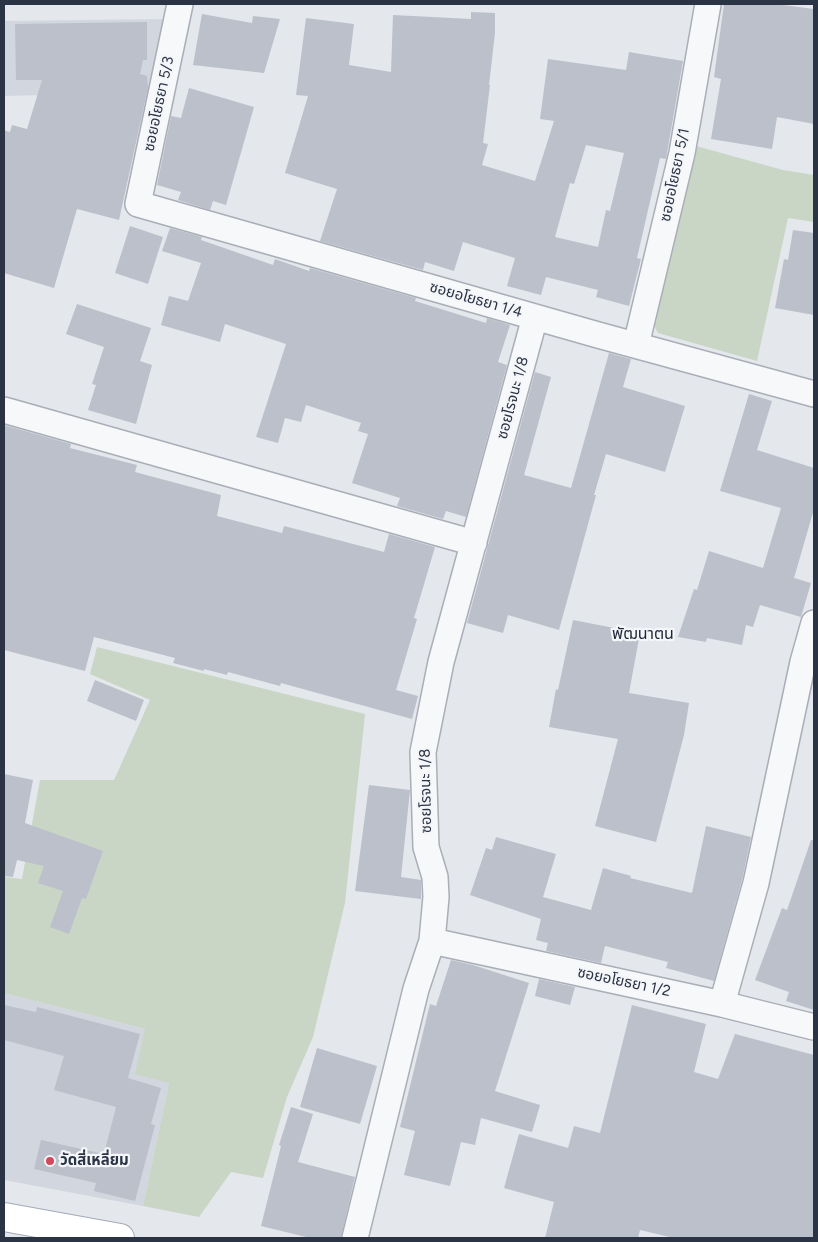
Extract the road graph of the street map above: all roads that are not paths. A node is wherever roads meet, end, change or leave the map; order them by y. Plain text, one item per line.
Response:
1 (180, 4) edge
2 (708, 4) edge
3 (138, 204) joint
4 (535, 317) junction
5 (636, 345) junction
6 (814, 394) edge
7 (4, 410) edge
8 (474, 543) junction
9 (814, 623) edge
10 (432, 941) junction
11 (722, 1004) junction
12 (814, 1028) edge
13 (4, 1217) edge
14 (103, 1237) edge
15 (355, 1238) edge

1 - 3 street, ซอยอโยธยา 5/3
2 - 5 street, ซอยอโยธยา 5/1
3 - 4 street, ซอยอโยธยา 1/4
4 - 5 street, ซอยอโยธยา 1/4
4 - 8 street, ซอยโรจนะ 1/8
5 - 6 street, ซอยอโยธยา 1/4
7 - 8 street
8 - 10 street, ซอยโรจนะ 1/8
9 - 11 street
10 - 11 street, ซอยอโยธยา 1/2
10 - 15 street, ซอยโรจนะ 1/8
11 - 12 street, ซอยอโยธยา 1/2
13 - 14 main road

